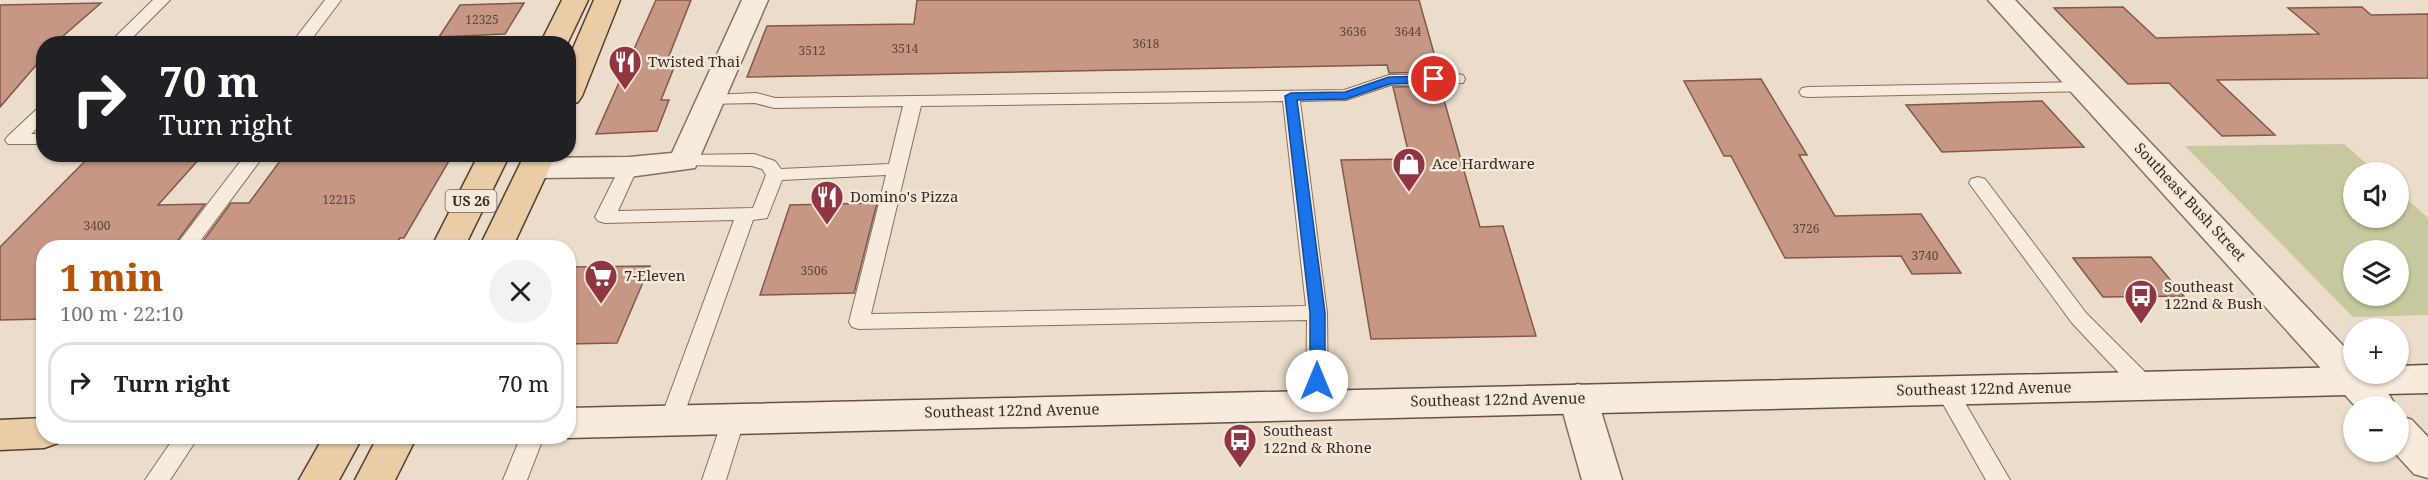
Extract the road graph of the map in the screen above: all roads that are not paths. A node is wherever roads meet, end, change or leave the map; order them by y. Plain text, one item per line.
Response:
1 (162, 0) edge
2 (333, 0) edge
3 (575, 0) edge
4 (607, 0) edge
5 (755, 0) edge
6 (2001, 0) edge
7 (124, 36) edge
8 (305, 36) edge
9 (557, 36) edge
10 (576, 76) edge
11 (1456, 79) dead end
12 (2083, 87) junction
13 (1808, 92) dead end
14 (1291, 96) junction
15 (712, 100) junction
16 (913, 102) junction
17 (36, 119) edge
18 (36, 139) edge
19 (684, 161) junction
20 (250, 162) edge
21 (491, 162) edge
22 (537, 162) edge
23 (552, 162) edge
24 (629, 167) junction
25 (897, 169) junction
26 (775, 174) junction
27 (1978, 183) dead end
28 (746, 214) junction
29 (190, 240) edge
30 (451, 240) edge
31 (499, 240) edge
32 (1317, 313) junction
33 (2428, 379) edge
34 (2144, 385) junction
35 (1946, 390) junction
36 (2365, 393) edge
37 (1578, 398) junction
38 (1317, 404) junction
39 (734, 418) junction
40 (671, 420) junction
41 (576, 423) edge
42 (36, 432) edge
43 (0, 435) edge
44 (2409, 442) edge
45 (182, 444) edge
46 (339, 444) edge
47 (394, 444) edge
48 (530, 444) edge
49 (2428, 463) edge
50 (157, 480) edge
51 (319, 480) edge
52 (375, 480) edge
53 (514, 480) edge
54 (714, 480) edge
55 (1602, 480) edge
56 (1998, 480) edge

1 - 7 lane
2 - 8 lane
3 - 9 main road
4 - 10 main road
5 - 15 main road
6 - 12 main road, Southeast Bush Street
11 - 14 lane
12 - 13 lane
12 - 36 main road, Southeast Bush Street
14 - 16 lane
14 - 32 lane
15 - 16 lane
15 - 19 main road
16 - 25 lane
17 - 18 lane
19 - 24 main road
19 - 26 lane
20 - 29 lane
21 - 30 main road, US 26
22 - 31 main road, US 26
23 - 24 main road
24 - 28 lane
25 - 26 lane
25 - 32 lane
26 - 28 lane
27 - 34 lane
28 - 40 lane
32 - 38 lane
33 - 36 main road, Southeast 122nd Avenue
34 - 35 main road, Southeast 122nd Avenue
34 - 36 main road, Southeast 122nd Avenue
35 - 37 main road, Southeast 122nd Avenue
35 - 56 lane
37 - 38 main road, Southeast 122nd Avenue
37 - 55 main road
38 - 39 main road, Southeast 122nd Avenue
39 - 40 main road, Southeast 122nd Avenue
39 - 54 lane
40 - 41 main road, Southeast 122nd Avenue
42 - 43 main road
44 - 49 main road
45 - 50 lane
46 - 51 main road
47 - 52 main road
48 - 53 lane

